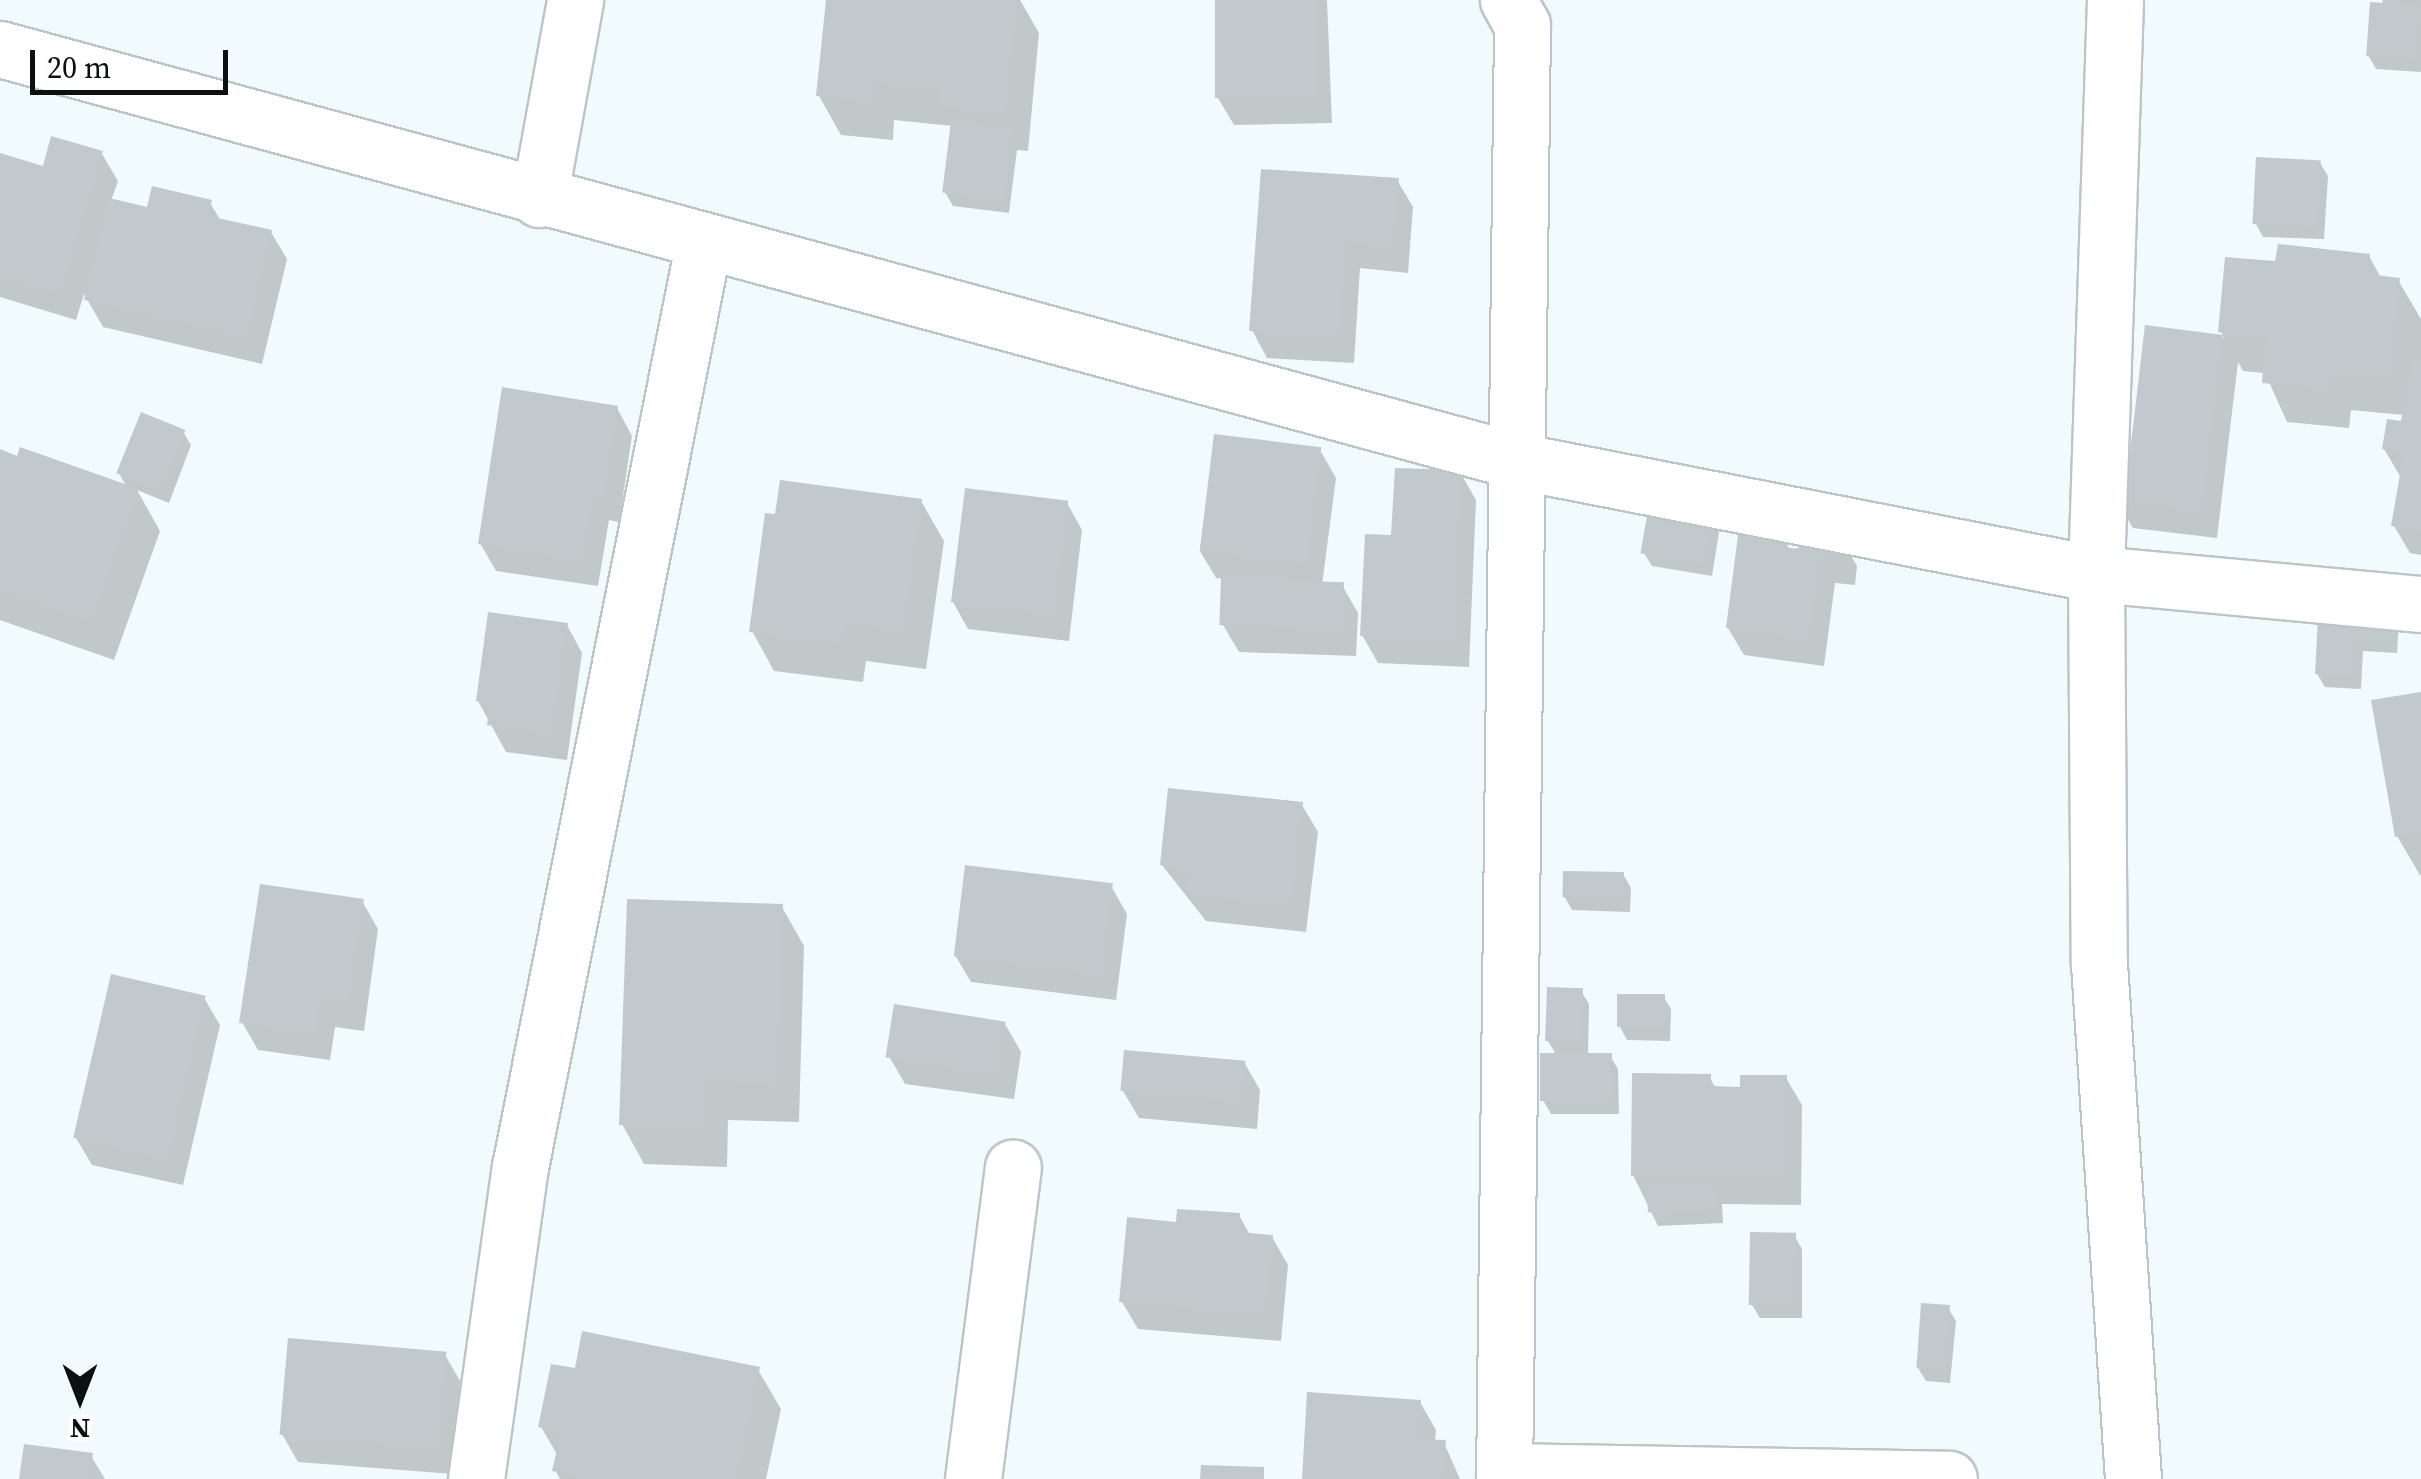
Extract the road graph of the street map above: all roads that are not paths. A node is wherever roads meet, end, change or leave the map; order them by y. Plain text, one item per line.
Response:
1 (575, 0) edge
2 (1508, 0) edge
3 (2115, 0) edge
4 (0, 49) edge
5 (540, 199) junction
6 (703, 245) junction
7 (1517, 461) junction
8 (2096, 574) junction
9 (2421, 604) edge
10 (1013, 1168) dead end
11 (1504, 1475) edge
12 (476, 1479) edge
13 (973, 1479) edge
14 (1949, 1479) edge
15 (2133, 1479) edge

1 - 5 street
2 - 7 street
3 - 8 street
4 - 5 street
5 - 6 street
6 - 7 street
6 - 12 street
7 - 8 street
7 - 11 street
8 - 9 street
8 - 15 street
10 - 13 street
11 - 14 street

